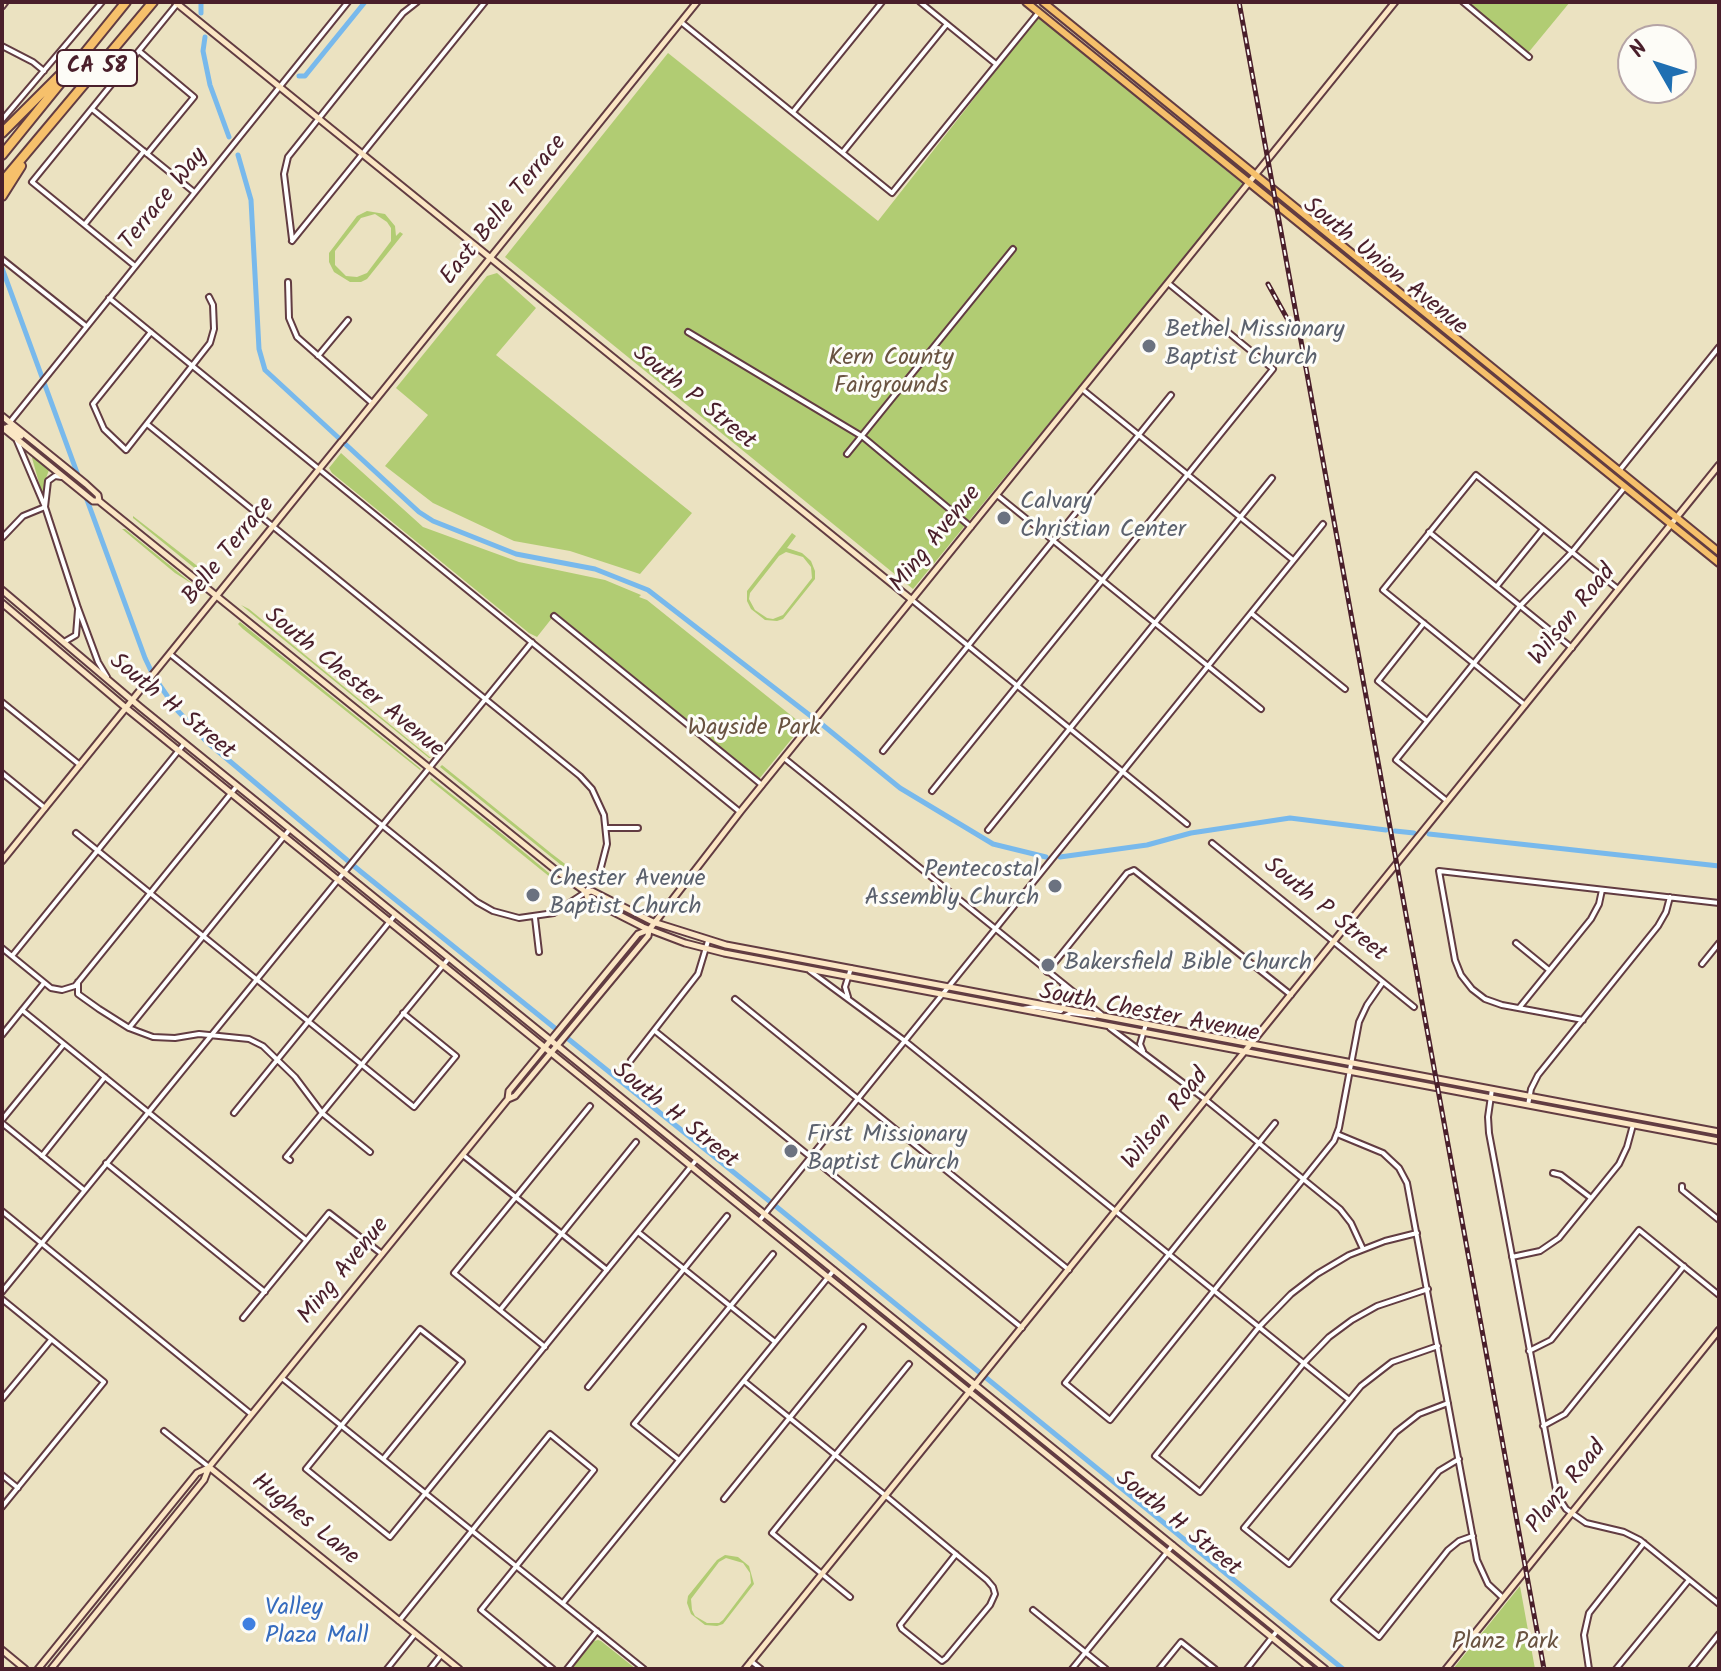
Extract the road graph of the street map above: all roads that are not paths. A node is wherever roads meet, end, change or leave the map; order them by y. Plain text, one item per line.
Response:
1 (102, 2) edge
2 (126, 2) edge
3 (417, 2) edge
4 (485, 2) edge
5 (697, 2) edge
6 (882, 2) edge
7 (920, 2) edge
8 (1026, 2) edge
9 (1043, 2) edge
10 (1395, 2) edge
11 (1463, 2) edge
12 (176, 3) edge
13 (347, 3) edge
14 (152, 4) edge
15 (1039, 12) junction
16 (681, 22) junction
17 (947, 24) junction
18 (2, 46) edge
19 (88, 48) junction
20 (138, 51) junction
21 (1529, 57) dead end
22 (996, 64) junction
23 (45, 72) junction
24 (280, 87) junction
25 (92, 109) junction
26 (793, 113) junction
27 (318, 118) junction
28 (2, 120) edge
29 (44, 132) junction
30 (2, 133) edge
31 (145, 152) junction
32 (842, 153) junction
33 (362, 154) junction
34 (2, 155) edge
35 (1256, 175) junction
36 (2, 182) edge
37 (1249, 183) junction
38 (194, 192) junction
39 (2, 196) edge
40 (84, 224) junction
41 (1313, 234) junction
42 (1013, 249) dead end
43 (1355, 257) junction
44 (490, 258) junction
45 (2, 259) edge
46 (135, 266) junction
47 (1357, 269) junction
48 (288, 282) dead end
49 (1168, 283) junction
50 (1398, 292) junction
51 (209, 297) dead end
52 (109, 298) junction
53 (1400, 304) junction
54 (348, 320) dead end
55 (1438, 324) junction
56 (86, 326) junction
57 (151, 332) junction
58 (688, 332) dead end
59 (1442, 338) junction
60 (1719, 347) edge
61 (1472, 352) junction
62 (318, 356) junction
63 (1475, 364) junction
64 (193, 366) junction
65 (1508, 381) junction
66 (1082, 389) junction
67 (1506, 389) junction
68 (1171, 395) dead end
69 (373, 403) junction
70 (1546, 412) junction
71 (2, 418) edge
72 (10, 422) junction
73 (147, 424) junction
74 (3, 429) edge
75 (1139, 435) junction
76 (863, 437) junction
77 (17, 441) junction
78 (342, 441) joint
79 (49, 454) junction
80 (847, 454) dead end
81 (1719, 465) edge
82 (320, 469) junction
83 (1619, 471) junction
84 (1188, 475) junction
85 (1272, 478) dead end
86 (69, 481) junction
87 (1625, 487) junction
88 (997, 495) junction
89 (99, 501) junction
90 (45, 507) junction
91 (1240, 517) junction
92 (1674, 521) junction
93 (1323, 524) dead end
94 (273, 527) junction
95 (971, 527) junction
96 (1543, 529) junction
97 (1429, 532) junction
98 (2, 538) edge
99 (1053, 540) junction
100 (1572, 552) junction
101 (1719, 552) edge
102 (1293, 560) junction
103 (1719, 563) edge
104 (1103, 580) junction
105 (1497, 587) junction
106 (2, 590) edge
107 (1618, 590) junction
108 (218, 598) junction
109 (912, 600) junction
110 (2, 603) edge
111 (1520, 606) junction
112 (78, 608) junction
113 (1251, 613) junction
114 (554, 616) dead end
115 (1155, 623) junction
116 (1424, 623) junction
117 (64, 642) junction
118 (532, 642) junction
119 (968, 646) junction
120 (1572, 648) junction
121 (170, 654) junction
122 (1474, 663) junction
123 (1208, 665) junction
124 (109, 682) junction
125 (1017, 686) junction
126 (1345, 689) dead end
127 (486, 699) junction
128 (132, 701) junction
129 (2, 702) edge
130 (1525, 705) junction
131 (126, 708) junction
132 (1261, 709) dead end
133 (1427, 721) junction
134 (1070, 728) junction
135 (184, 744) junction
136 (179, 751) junction
137 (883, 751) dead end
138 (784, 758) junction
139 (80, 765) junction
140 (430, 769) junction
141 (1123, 771) junction
142 (2, 773) edge
143 (762, 785) junction
144 (237, 786) junction
145 (932, 791) dead end
146 (232, 793) junction
147 (1447, 801) junction
148 (45, 808) junction
149 (740, 812) junction
150 (1187, 824) dead end
151 (383, 826) junction
152 (607, 828) junction
153 (638, 828) dead end
154 (290, 829) junction
155 (988, 830) dead end
156 (76, 833) dead end
157 (285, 836) junction
158 (1212, 843) dead end
159 (98, 851) junction
160 (2, 861) edge
161 (345, 874) junction
162 (337, 879) junction
163 (1602, 890) junction
164 (586, 892) junction
165 (151, 893) junction
166 (1670, 897) junction
167 (1719, 903) edge
168 (395, 915) junction
169 (535, 918) junction
170 (390, 922) junction
171 (655, 923) junction
172 (649, 930) junction
173 (995, 930) junction
174 (203, 936) junction
175 (708, 941) junction
176 (1334, 942) junction
177 (1516, 943) dead end
178 (1719, 943) edge
179 (2, 949) edge
180 (706, 949) junction
181 (539, 952) dead end
182 (12, 956) junction
183 (449, 958) junction
184 (1702, 964) dead end
185 (443, 965) junction
186 (851, 968) junction
187 (808, 969) junction
188 (1549, 970) junction
189 (1047, 972) junction
190 (848, 977) junction
191 (256, 979) junction
192 (78, 982) junction
193 (1383, 982) junction
194 (44, 983) junction
195 (1062, 984) junction
196 (468, 985) junction
197 (949, 987) junction
198 (942, 994) junction
199 (1291, 995) junction
200 (499, 998) junction
201 (735, 999) dead end
202 (852, 1002) junction
203 (1414, 1007) dead end
204 (1063, 1008) junction
205 (1518, 1008) junction
206 (1021, 1009) junction
207 (22, 1010) junction
208 (403, 1013) junction
209 (1100, 1016) junction
210 (1063, 1017) junction
211 (1583, 1020) junction
212 (309, 1022) junction
213 (1146, 1024) junction
214 (129, 1028) junction
215 (1110, 1028) junction
216 (655, 1031) junction
217 (1143, 1032) junction
218 (2, 1035) edge
219 (210, 1036) junction
220 (552, 1039) junction
221 (905, 1041) junction
222 (64, 1044) junction
223 (559, 1044) junction
224 (1251, 1044) junction
225 (544, 1047) junction
226 (1244, 1052) junction
227 (552, 1053) junction
228 (1146, 1056) junction
229 (278, 1060) junction
230 (631, 1060) dead end
231 (1352, 1063) junction
232 (362, 1064) junction
233 (1350, 1071) junction
234 (105, 1077) junction
235 (1492, 1089) junction
236 (1530, 1096) junction
237 (1491, 1098) junction
238 (508, 1099) junction
239 (858, 1099) junction
240 (1206, 1100) junction
241 (1528, 1105) junction
242 (590, 1106) dead end
243 (148, 1112) junction
244 (234, 1113) dead end
245 (322, 1113) junction
246 (2, 1121) edge
247 (1275, 1123) dead end
248 (1633, 1125) junction
249 (1719, 1132) edge
250 (1337, 1134) junction
251 (1719, 1141) edge
252 (636, 1142) dead end
253 (1259, 1143) junction
254 (370, 1152) dead end
255 (463, 1155) junction
256 (42, 1156) junction
257 (811, 1157) junction
258 (697, 1159) junction
259 (290, 1160) dead end
260 (106, 1163) junction
261 (691, 1166) junction
262 (1553, 1173) dead end
263 (1304, 1180) junction
264 (1682, 1186) dead end
265 (84, 1190) junction
266 (516, 1196) junction
267 (1591, 1199) junction
268 (2, 1211) edge
269 (1116, 1212) junction
270 (765, 1214) junction
271 (727, 1216) dead end
272 (1719, 1220) edge
273 (759, 1221) junction
274 (638, 1232) junction
275 (562, 1233) junction
276 (1417, 1233) junction
277 (306, 1240) junction
278 (42, 1243) junction
279 (1363, 1249) junction
280 (382, 1254) junction
281 (773, 1254) dead end
282 (1169, 1255) junction
283 (1512, 1257) junction
284 (1684, 1266) junction
285 (684, 1269) junction
286 (607, 1270) junction
287 (834, 1270) junction
288 (1069, 1270) junction
289 (828, 1276) junction
290 (1428, 1289) junction
291 (1214, 1291) junction
292 (2, 1292) edge
293 (265, 1292) junction
294 (1719, 1295) edge
295 (2, 1299) edge
296 (730, 1306) junction
297 (500, 1310) junction
298 (243, 1318) dead end
299 (863, 1327) dead end
300 (1259, 1327) junction
301 (1022, 1328) junction
302 (1719, 1330) edge
303 (51, 1340) junction
304 (775, 1342) junction
305 (1438, 1346) junction
306 (545, 1347) junction
307 (1529, 1351) junction
308 (1304, 1363) junction
309 (909, 1364) dead end
310 (282, 1378) junction
311 (744, 1381) junction
312 (976, 1385) junction
313 (588, 1387) dead end
314 (970, 1392) junction
315 (2, 1399) edge
316 (1348, 1399) junction
317 (1448, 1403) junction
318 (252, 1414) junction
319 (789, 1418) junction
320 (342, 1425) junction
321 (1543, 1426) junction
322 (164, 1431) dead end
323 (835, 1455) junction
324 (384, 1458) junction
325 (1459, 1459) junction
326 (679, 1460) junction
327 (209, 1467) junction
328 (2, 1475) edge
329 (18, 1488) junction
330 (426, 1493) junction
331 (886, 1496) junction
332 (724, 1499) dead end
333 (2, 1507) edge
334 (1571, 1513) junction
335 (161, 1518) junction
336 (472, 1530) junction
337 (1473, 1536) junction
338 (1644, 1543) junction
339 (153, 1544) junction
340 (1173, 1545) junction
341 (1167, 1552) junction
342 (956, 1554) junction
343 (516, 1566) junction
344 (822, 1575) junction
345 (1689, 1580) junction
346 (850, 1597) dead end
347 (1503, 1598) junction
348 (95, 1599) junction
349 (563, 1603) junction
350 (1719, 1604) edge
351 (1033, 1610) dead end
352 (399, 1621) junction
353 (88, 1624) junction
354 (597, 1631) junction
355 (1277, 1631) junction
356 (415, 1634) junction
357 (1719, 1634) edge
358 (1272, 1638) junction
359 (2, 1650) edge
360 (1085, 1652) junction
361 (441, 1655) junction
362 (751, 1661) junction
363 (25, 1669) edge
364 (38, 1669) edge
365 (51, 1669) edge
366 (387, 1669) edge
367 (430, 1669) edge
368 (459, 1669) edge
369 (553, 1669) edge
370 (567, 1669) edge
371 (644, 1669) edge
372 (745, 1669) edge
373 (761, 1669) edge
374 (1072, 1669) edge
375 (1106, 1669) edge
376 (1159, 1669) edge
377 (1215, 1669) edge
378 (1247, 1669) edge
379 (1311, 1669) edge
380 (1325, 1669) edge
381 (1446, 1669) edge
382 (1589, 1669) edge
383 (1616, 1669) edge
384 (1691, 1669) edge

1 - 23 street
2 - 19 highway, CA 58
3 - 27 street
4 - 33 street
5 - 16 street, East Belle Terrace
6 - 26 street
7 - 17 street
8 - 15 main road, South Union Avenue
9 - 35 main road, South Union Avenue
10 - 35 street, Ming Avenue
11 - 21 street
12 - 20 street
12 - 24 street, South P Street
13 - 24 street, Terrace Way
14 - 29 highway, CA 58
15 - 22 street
15 - 37 main road, South Union Avenue
16 - 26 street
16 - 44 street, East Belle Terrace
17 - 22 street
17 - 32 street
18 - 23 street
19 - 30 highway
19 - 34 highway, CA 58
20 - 25 street
20 - 31 street
22 - 32 street
23 - 28 street
24 - 27 street, South P Street
24 - 38 street, Terrace Way
25 - 31 street
25 - 40 street
26 - 32 street
27 - 33 street, South P Street
27 - 33 street
29 - 36 highway, CA 58
29 - 39 highway
31 - 38 street
31 - 40 street
33 - 44 street, South P Street
35 - 37 street, Ming Avenue
35 - 43 main road, South Union Avenue
37 - 41 main road, South Union Avenue
37 - 49 street, Ming Avenue
38 - 46 street, Terrace Way
40 - 46 street
41 - 43 main road
41 - 47 main road, South Union Avenue
42 - 76 street
43 - 50 main road, South Union Avenue
44 - 69 street, East Belle Terrace
44 - 109 street, South P Street
45 - 56 street
46 - 52 street, Terrace Way
47 - 50 main road
47 - 53 main road, South Union Avenue
48 - 62 street
49 - 66 street, Ming Avenue
49 - 84 street
50 - 55 main road, South Union Avenue
51 - 64 street
52 - 56 street, Terrace Way
52 - 57 street
53 - 55 main road
53 - 59 main road, South Union Avenue
54 - 62 street
55 - 61 main road, South Union Avenue
56 - 72 street, Terrace Way
57 - 64 street
57 - 73 street
58 - 76 street
59 - 61 main road
59 - 63 main road, South Union Avenue
60 - 83 street
61 - 65 main road, South Union Avenue
62 - 69 street
63 - 65 main road
63 - 67 main road, South Union Avenue
64 - 73 street
64 - 82 street
65 - 70 main road, South Union Avenue
66 - 75 street
66 - 88 street, Ming Avenue
67 - 70 main road
67 - 87 main road, South Union Avenue
68 - 75 street
69 - 78 street, East Belle Terrace
70 - 83 main road, South Union Avenue
71 - 72 street, South Chester Avenue
72 - 79 street, South Chester Avenue
73 - 94 street
74 - 77 street, South Chester Avenue
74 - 79 street
75 - 84 street
75 - 99 street
76 - 80 street
76 - 95 street
77 - 86 street, South Chester Avenue
77 - 90 street
78 - 82 street, Belle Terrace
79 - 89 street, South Chester Avenue
81 - 92 street, Wilson Road
82 - 94 street, Belle Terrace
82 - 118 street
83 - 92 main road, South Union Avenue
84 - 91 street
84 - 104 street
85 - 91 street
86 - 89 street, South Chester Avenue
86 - 90 street
87 - 92 main road, South Union Avenue
87 - 100 street
88 - 95 street, Ming Avenue
88 - 99 street
89 - 108 street, South Chester Avenue
90 - 98 street
90 - 112 street
91 - 102 street
91 - 115 street
92 - 101 main road, South Union Avenue
92 - 103 main road, South Union Avenue
92 - 107 street, Wilson Road
93 - 102 street
94 - 108 street, Belle Terrace
94 - 127 street
95 - 109 street, Ming Avenue
96 - 97 street
96 - 100 street
96 - 105 street
97 - 105 street
97 - 116 street
99 - 104 street
99 - 119 street
100 - 107 street
100 - 111 street
102 - 113 street
104 - 115 street
104 - 125 street
105 - 111 street
106 - 117 street, South H Street
107 - 120 street, Wilson Road
108 - 121 street, Belle Terrace
108 - 140 street, South Chester Avenue
109 - 119 street, South P Street
109 - 138 street, Ming Avenue
110 - 131 street, South H Street
111 - 120 street
111 - 122 street
112 - 117 street
112 - 124 street
113 - 123 street
113 - 126 street
114 - 143 street
115 - 123 street
115 - 134 street
116 - 122 street
116 - 133 street
117 - 124 street, South H Street
118 - 127 street
118 - 149 street
119 - 125 street, South P Street
119 - 137 street
120 - 130 street, Wilson Road
121 - 128 street, Belle Terrace
121 - 151 street
122 - 130 street
122 - 133 street
123 - 132 street
123 - 141 street
124 - 128 street, South H Street
125 - 134 street, South P Street
125 - 145 street
127 - 140 street
127 - 152 street
128 - 131 street, Belle Terrace
128 - 135 street, South H Street
129 - 139 street
130 - 147 street, Wilson Road
131 - 136 street, South H Street
131 - 139 street, Belle Terrace
133 - 147 street
134 - 141 street, South P Street
134 - 155 street
135 - 136 street
135 - 144 street, South H Street
136 - 146 street, South H Street
136 - 159 street
138 - 143 street, Ming Avenue
138 - 173 street
139 - 148 street, Belle Terrace
140 - 151 street
140 - 164 street, South Chester Avenue
141 - 150 street, South P Street
141 - 173 street
142 - 148 street
143 - 149 street, Ming Avenue
144 - 146 street
144 - 154 street, South H Street
146 - 157 street, South H Street
146 - 165 street
147 - 176 street, Wilson Road
148 - 160 street, Belle Terrace
149 - 171 street, Ming Avenue
151 - 161 street
151 - 169 street
152 - 153 street
152 - 164 street
154 - 157 street
154 - 161 street, South H Street
156 - 159 street
157 - 162 street, South H Street
157 - 174 street
158 - 176 street, South P Street
159 - 165 street
159 - 182 street
161 - 162 street
161 - 168 street, South H Street
162 - 170 street, South H Street
162 - 191 street
163 - 166 street
163 - 188 street
163 - 205 street
164 - 169 street
164 - 171 street, South Chester Avenue
164 - 172 street, South Chester Avenue
165 - 174 street
165 - 192 street
166 - 167 street
166 - 211 street
168 - 170 street
168 - 183 street, South H Street
169 - 181 street
170 - 185 street, South H Street
170 - 212 street
171 - 172 street, Ming Avenue
171 - 175 street, South Chester Avenue
172 - 180 street, South Chester Avenue
172 - 220 street, Ming Avenue
172 - 223 street, Ming Avenue
173 - 189 street
173 - 197 street
174 - 191 street
174 - 214 street
175 - 180 street
175 - 186 street, South Chester Avenue
176 - 193 street, South P Street
176 - 199 street, Wilson Road
177 - 188 street
178 - 184 street
179 - 182 street
180 - 187 street, South Chester Avenue
180 - 216 street
182 - 194 street
183 - 185 street
183 - 200 street, South H Street
185 - 196 street, South H Street
185 - 208 street
186 - 190 street
186 - 197 street, South Chester Avenue
187 - 190 street, South Chester Avenue
187 - 202 street
188 - 205 street
189 - 195 street
189 - 199 street
190 - 198 street, South Chester Avenue
190 - 202 street
191 - 212 street
191 - 219 street
192 - 194 street
192 - 214 street
193 - 203 street, South P Street
193 - 231 street
194 - 207 street
195 - 204 street
195 - 209 street
196 - 200 street
196 - 225 street, South H Street
197 - 198 street
197 - 204 street, South Chester Avenue
198 - 206 street, South Chester Avenue
198 - 221 street
199 - 224 street, Wilson Road
200 - 220 street, South H Street
201 - 239 street
202 - 221 street
204 - 206 street
204 - 209 street, South Chester Avenue
205 - 211 street
206 - 210 street, South Chester Avenue
207 - 218 street
207 - 222 street
208 - 232 street
208 - 232 street
209 - 210 street
209 - 213 street, South Chester Avenue
210 - 215 street, South Chester Avenue
211 - 236 street
212 - 229 street
212 - 232 street
213 - 217 street
213 - 224 street, South Chester Avenue
214 - 219 street
215 - 217 street, South Chester Avenue
215 - 228 street
216 - 230 street
216 - 257 street
217 - 226 street, South Chester Avenue
217 - 228 street
219 - 229 street
219 - 243 street
220 - 223 street, South H Street
220 - 225 street, Ming Avenue
221 - 239 street
221 - 269 street
222 - 234 street
222 - 246 street
223 - 227 street, Ming Avenue
223 - 258 street, South H Street
224 - 226 street, Wilson Road
224 - 231 street, South Chester Avenue
225 - 227 street, South H Street
225 - 238 street, Ming Avenue
226 - 233 street, South Chester Avenue
226 - 240 street, Wilson Road
227 - 238 street, Ming Avenue
227 - 261 street, South H Street
228 - 240 street
229 - 244 street
229 - 245 street
231 - 233 street
231 - 235 street, South Chester Avenue
232 - 245 street
233 - 237 street, South Chester Avenue
233 - 250 street
234 - 243 street
234 - 256 street
235 - 236 street, South Chester Avenue
235 - 237 street
236 - 241 street
236 - 249 street, South Chester Avenue
237 - 241 street, South Chester Avenue
237 - 283 street
238 - 255 street, Ming Avenue
239 - 257 street
239 - 288 street
240 - 253 street
240 - 269 street, Wilson Road
241 - 248 street, South Chester Avenue
242 - 266 street
243 - 260 street
243 - 277 street
245 - 254 street
245 - 259 street
246 - 256 street
247 - 253 street
248 - 251 street, South Chester Avenue
248 - 267 street
250 - 263 street
250 - 276 street
252 - 275 street
253 - 263 street
253 - 282 street
255 - 266 street
255 - 280 street, Ming Avenue
256 - 265 street
257 - 270 street
257 - 301 street
258 - 261 street
258 - 270 street, South H Street
260 - 265 street
260 - 293 street
261 - 273 street, South H Street
261 - 274 street
262 - 267 street
263 - 279 street
263 - 291 street
264 - 272 street
265 - 278 street
266 - 275 street
266 - 297 street
267 - 283 street
268 - 278 street
269 - 282 street
269 - 288 street, Wilson Road
270 - 273 street
270 - 287 street, South H Street
271 - 285 street
273 - 289 street, South H Street
274 - 285 street
274 - 286 street
275 - 286 street
275 - 297 street
276 - 279 street
276 - 290 street
277 - 280 street
277 - 293 street
278 - 292 street
278 - 318 street
279 - 300 street
280 - 310 street, Ming Avenue
281 - 296 street
282 - 291 street
282 - 291 street
283 - 307 street
284 - 294 street
284 - 307 street
284 - 321 street
285 - 296 street
285 - 313 street
286 - 306 street
287 - 289 street
287 - 312 street, South H Street
288 - 301 street, Wilson Road
289 - 304 street
289 - 314 street, South H Street
290 - 305 street
290 - 308 street
291 - 300 street
293 - 298 street
295 - 303 street
296 - 304 street
296 - 326 street
297 - 306 street
299 - 319 street
300 - 308 street
300 - 308 street
301 - 312 street, Wilson Road
302 - 334 street, Planz Road
303 - 315 street
303 - 329 street
304 - 311 street
305 - 316 street
305 - 317 street
306 - 330 street
307 - 321 street
308 - 316 street
309 - 323 street
310 - 318 street, Ming Avenue
310 - 320 street
311 - 319 street
311 - 326 street
312 - 314 street, Wilson Road
312 - 340 street, South H Street
314 - 331 street, Wilson Road
314 - 341 street, South H Street
316 - 317 street
317 - 325 street
318 - 327 street, Ming Avenue
319 - 323 street
319 - 332 street
320 - 324 street
320 - 324 street
320 - 330 street
321 - 334 street
322 - 327 street, Hughes Lane
323 - 331 street
323 - 344 street
324 - 330 street
325 - 337 street
325 - 337 street
326 - 349 street
327 - 335 street, Ming Avenue
327 - 339 street, Ming Avenue
327 - 352 street, Hughes Lane
328 - 329 street
329 - 333 street
330 - 336 street
331 - 342 street
331 - 344 street, Wilson Road
334 - 338 street
334 - 347 street, Planz Road
335 - 339 street
335 - 348 street, Ming Avenue
336 - 343 street
336 - 343 street
336 - 352 street
337 - 347 street
338 - 345 street
338 - 382 street
339 - 353 street, Ming Avenue
340 - 341 street
340 - 355 street, South H Street
341 - 358 street, South H Street
341 - 360 street
342 - 342 street
343 - 349 street
343 - 369 street
344 - 346 street
344 - 362 street, Wilson Road
345 - 350 street
345 - 383 street
347 - 381 street, Planz Road
348 - 353 street
348 - 364 street, Ming Avenue
349 - 354 street
351 - 360 street
352 - 356 street, Hughes Lane
353 - 365 street, Ming Avenue
354 - 370 street
354 - 371 street
355 - 358 street
355 - 380 street, South H Street
356 - 361 street, Hughes Lane
356 - 366 street
357 - 384 street
358 - 378 street
358 - 379 street, South H Street
359 - 363 street
360 - 374 street
360 - 375 street
361 - 367 street
361 - 368 street, Hughes Lane
362 - 372 street, Wilson Road
362 - 373 street
376 - 377 street

